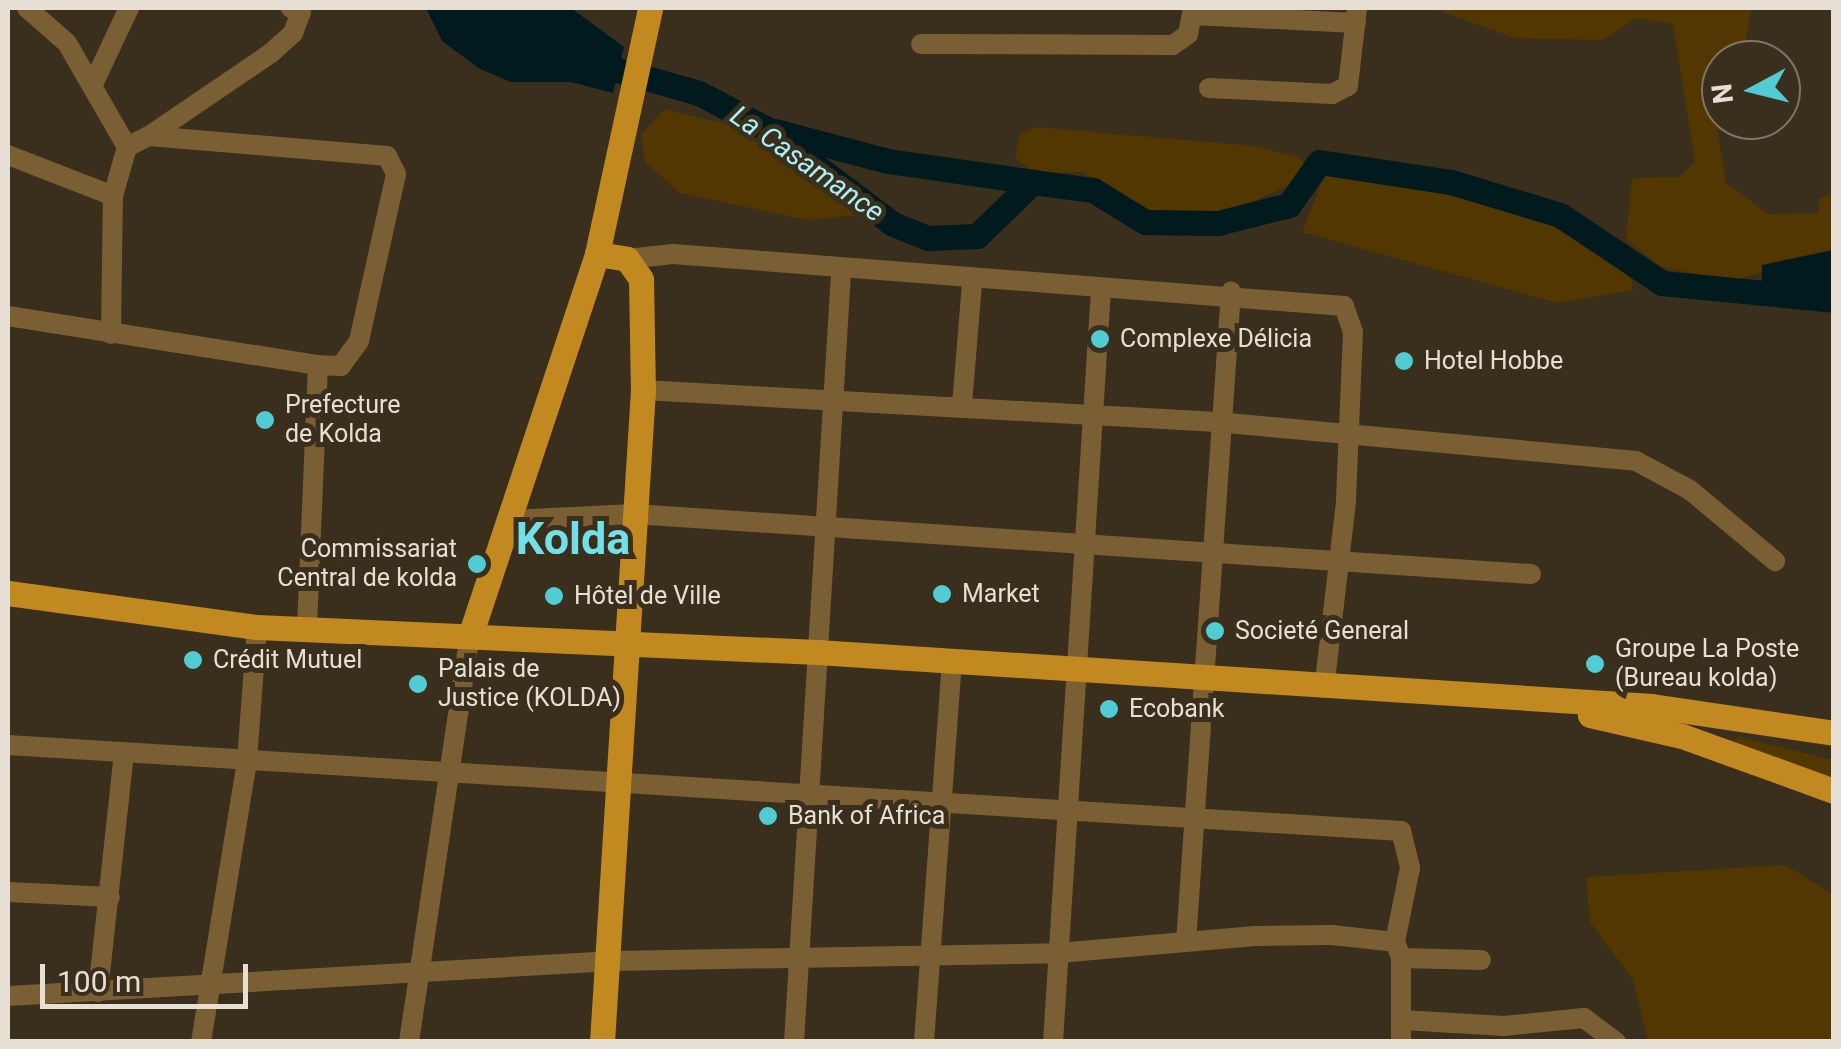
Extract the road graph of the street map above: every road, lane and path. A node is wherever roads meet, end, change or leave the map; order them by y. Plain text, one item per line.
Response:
1 (27, 8) edge
2 (129, 8) edge
3 (291, 8) edge
4 (650, 8) edge
5 (1192, 11) edge
6 (1356, 15) edge
7 (921, 44) dead end
8 (94, 82) junction
9 (1209, 88) dead end
10 (150, 136) junction
11 (127, 147) junction
12 (8, 155) edge
13 (112, 196) junction
14 (596, 254) junction
15 (627, 259) junction
16 (841, 272) junction
17 (972, 283) junction
18 (1101, 290) junction
19 (1231, 292) junction
20 (8, 316) edge
21 (111, 334) junction
22 (318, 365) junction
23 (643, 390) junction
24 (834, 398) junction
25 (962, 404) junction
26 (1093, 420) junction
27 (1217, 422) junction
28 (1347, 434) junction
29 (634, 514) junction
30 (510, 520) junction
31 (827, 524) junction
32 (1086, 540) junction
33 (1210, 548) junction
34 (1775, 560) dead end
35 (1340, 561) junction
36 (1531, 574) dead end
37 (8, 593) edge
38 (256, 627) junction
39 (307, 631) junction
40 (470, 636) junction
41 (624, 645) junction
42 (818, 652) junction
43 (952, 665) junction
44 (1075, 672) junction
45 (1205, 678) junction
46 (1324, 688) junction
47 (1552, 706) junction
48 (1834, 733) edge
49 (8, 745) edge
50 (124, 753) junction
51 (247, 760) junction
52 (444, 773) junction
53 (622, 778) junction
54 (810, 790) junction
55 (1834, 791) edge
56 (938, 803) junction
57 (1069, 808) junction
58 (1195, 813) junction
59 (8, 892) edge
60 (110, 898) junction
61 (1186, 942) junction
62 (1398, 950) junction
63 (1058, 953) junction
64 (930, 955) junction
65 (1481, 960) dead end
66 (612, 961) junction
67 (798, 962) junction
68 (420, 974) junction
69 (208, 986) junction
70 (98, 992) junction
71 (8, 996) edge
72 (1504, 1026) junction
73 (1402, 1031) edge
74 (201, 1042) edge
75 (409, 1042) edge
76 (602, 1042) edge
77 (794, 1042) edge
78 (924, 1042) edge
79 (1053, 1042) edge
80 (1521, 1042) edge
81 (1616, 1042) edge

1 - 8 street
2 - 8 street
3 - 10 street
4 - 14 main road
5 - 6 street
5 - 7 street
6 - 9 street
8 - 11 street
10 - 11 street
10 - 22 street
11 - 13 street
12 - 13 street
13 - 21 street
14 - 15 main road
14 - 30 main road
15 - 16 street
15 - 23 main road
16 - 17 street
16 - 24 street
17 - 18 street
17 - 25 street
18 - 19 street
18 - 26 street
19 - 27 street
19 - 28 street
20 - 21 street
21 - 22 street
22 - 39 street
23 - 24 street
23 - 29 main road
24 - 25 street
24 - 31 street
25 - 26 street
26 - 27 street
26 - 32 street
27 - 28 street
27 - 33 street
28 - 34 street
28 - 35 street
29 - 30 street
29 - 31 street
29 - 41 main road
30 - 40 main road
31 - 32 street
31 - 42 street
32 - 33 street
32 - 44 street
33 - 35 street
33 - 45 street
35 - 36 street
35 - 46 street
37 - 38 main road
38 - 39 main road
38 - 51 street
39 - 40 main road
40 - 41 main road
40 - 52 street
41 - 42 main road
41 - 53 main road
42 - 43 main road
42 - 54 street
43 - 44 main road
43 - 56 street
44 - 45 main road
44 - 57 street
45 - 46 main road
45 - 58 street
46 - 47 main road
47 - 48 main road
47 - 55 main road
49 - 50 street
50 - 51 street
50 - 60 street
51 - 52 street
51 - 69 street
52 - 53 street
52 - 68 street
53 - 54 street
53 - 66 main road
54 - 56 street
54 - 67 street
56 - 57 street
56 - 64 street
57 - 58 street
57 - 63 street
58 - 61 street
58 - 62 street
59 - 60 street
60 - 70 street
61 - 62 street
61 - 63 street
62 - 65 street
62 - 73 street
63 - 64 street
63 - 79 street
64 - 67 street
64 - 78 street
66 - 67 street
66 - 68 street
66 - 76 main road
67 - 77 street
68 - 69 street
68 - 75 street
69 - 70 street
69 - 74 street
70 - 71 street
72 - 73 street
72 - 80 street
72 - 81 street

